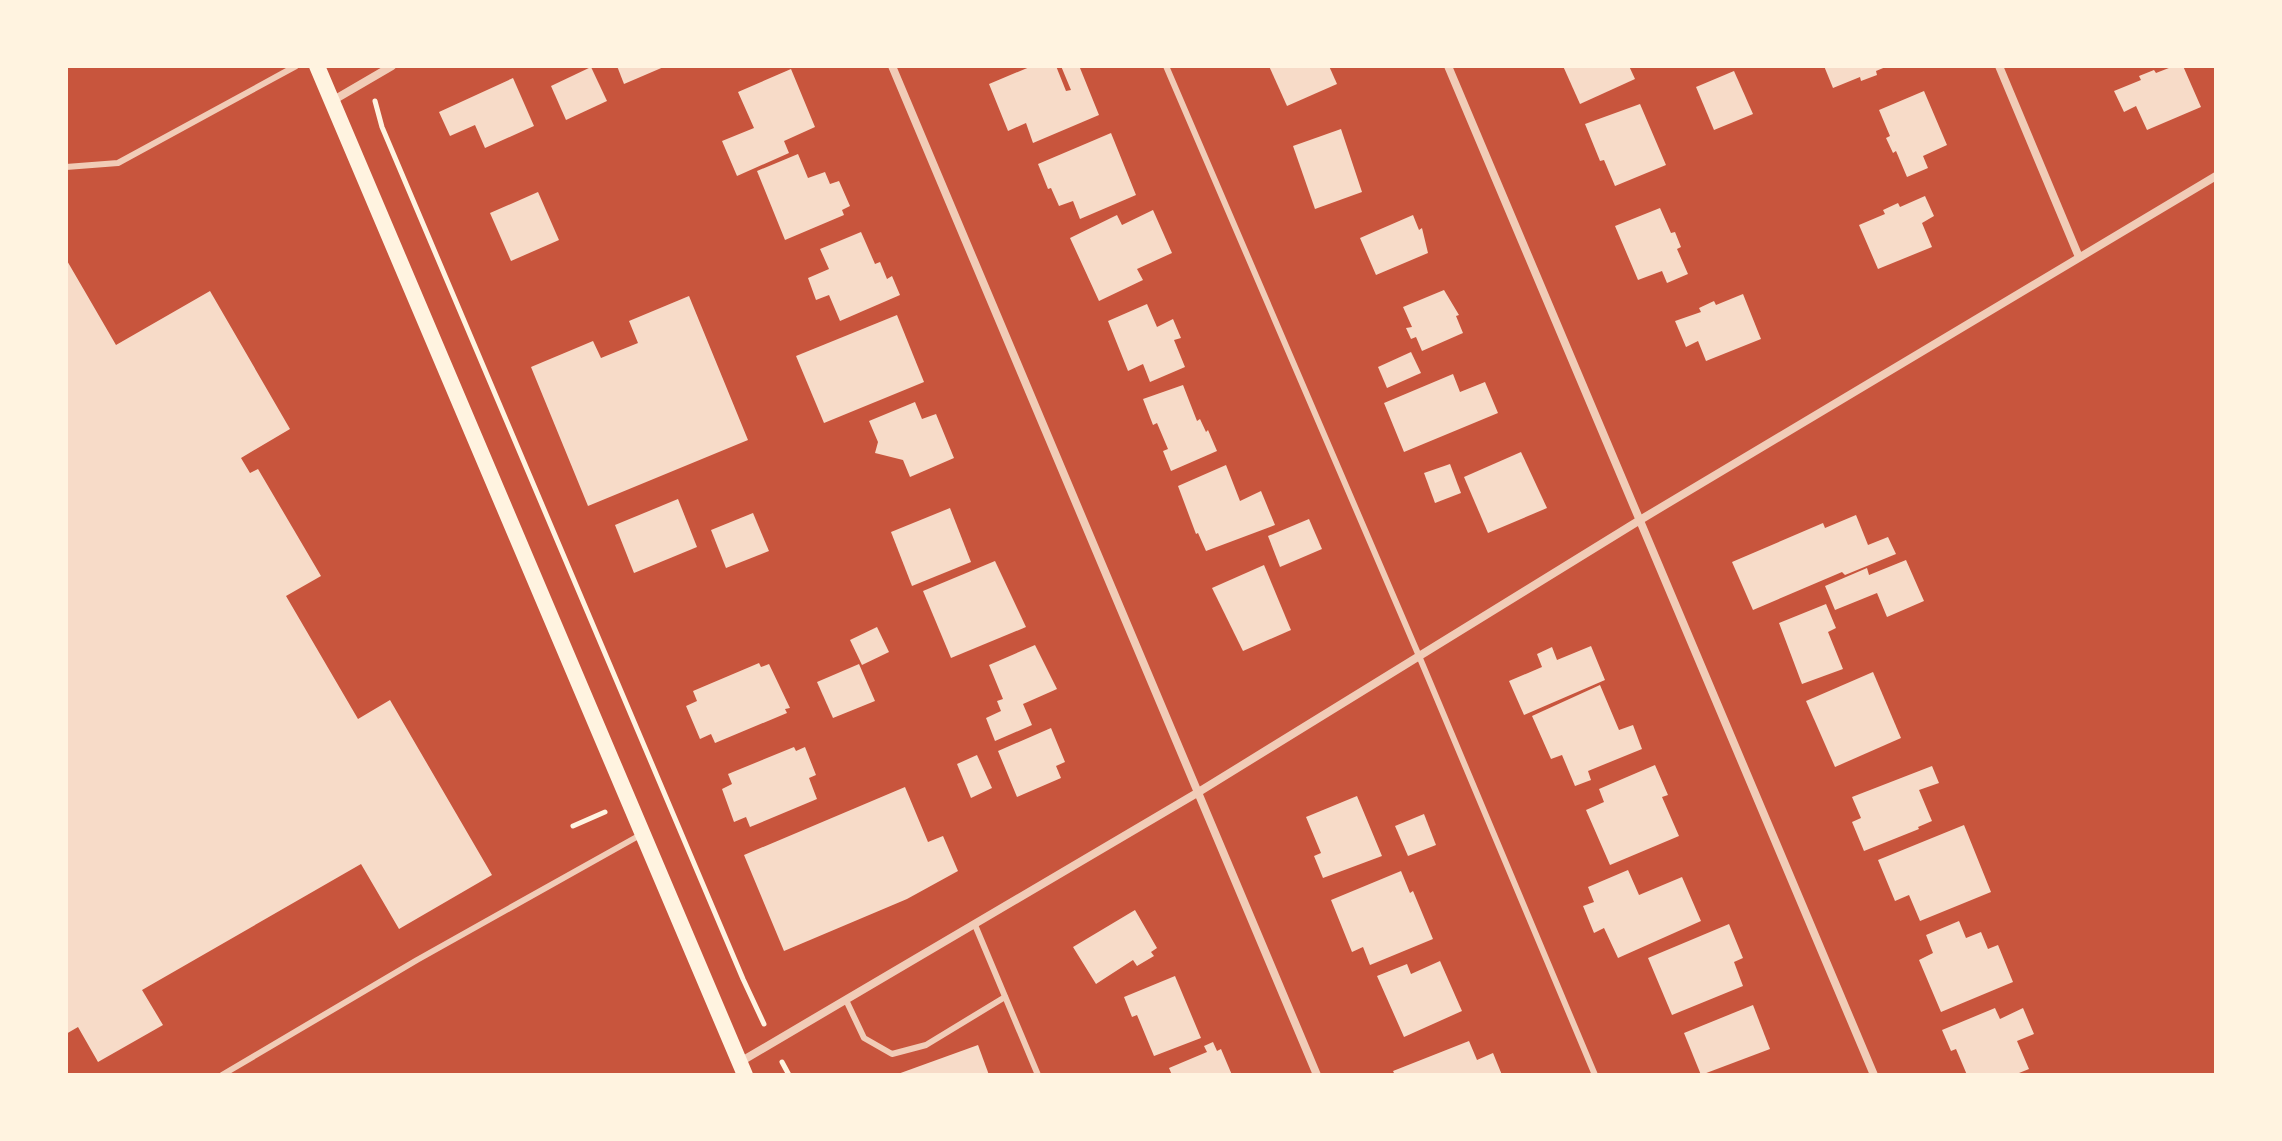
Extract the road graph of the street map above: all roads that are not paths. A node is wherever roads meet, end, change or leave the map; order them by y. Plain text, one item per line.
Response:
1 (296, 66) edge
2 (317, 66) edge
3 (392, 66) edge
4 (892, 66) edge
5 (1166, 66) edge
6 (1448, 66) edge
7 (1999, 66) edge
8 (332, 101) junction
9 (66, 167) edge
10 (2216, 176) edge
11 (2079, 257) junction
12 (1640, 520) junction
13 (1419, 656) junction
14 (1197, 793) junction
15 (642, 834) junction
16 (975, 925) junction
17 (1005, 997) junction
18 (846, 1000) junction
19 (742, 1069) edge
20 (222, 1075) edge
21 (1038, 1075) edge
22 (1317, 1075) edge
23 (1595, 1075) edge
24 (1874, 1075) edge

1 - 9 lane
2 - 8 main road
3 - 8 street
4 - 14 street
5 - 13 lane
6 - 12 street
7 - 11 street
8 - 15 main road
10 - 11 street
11 - 12 street
12 - 13 street
12 - 24 street
13 - 14 street
13 - 23 lane
14 - 16 street
14 - 22 street
15 - 19 main road
15 - 20 lane
16 - 17 lane
16 - 18 street
17 - 18 lane
17 - 21 lane
18 - 19 street

